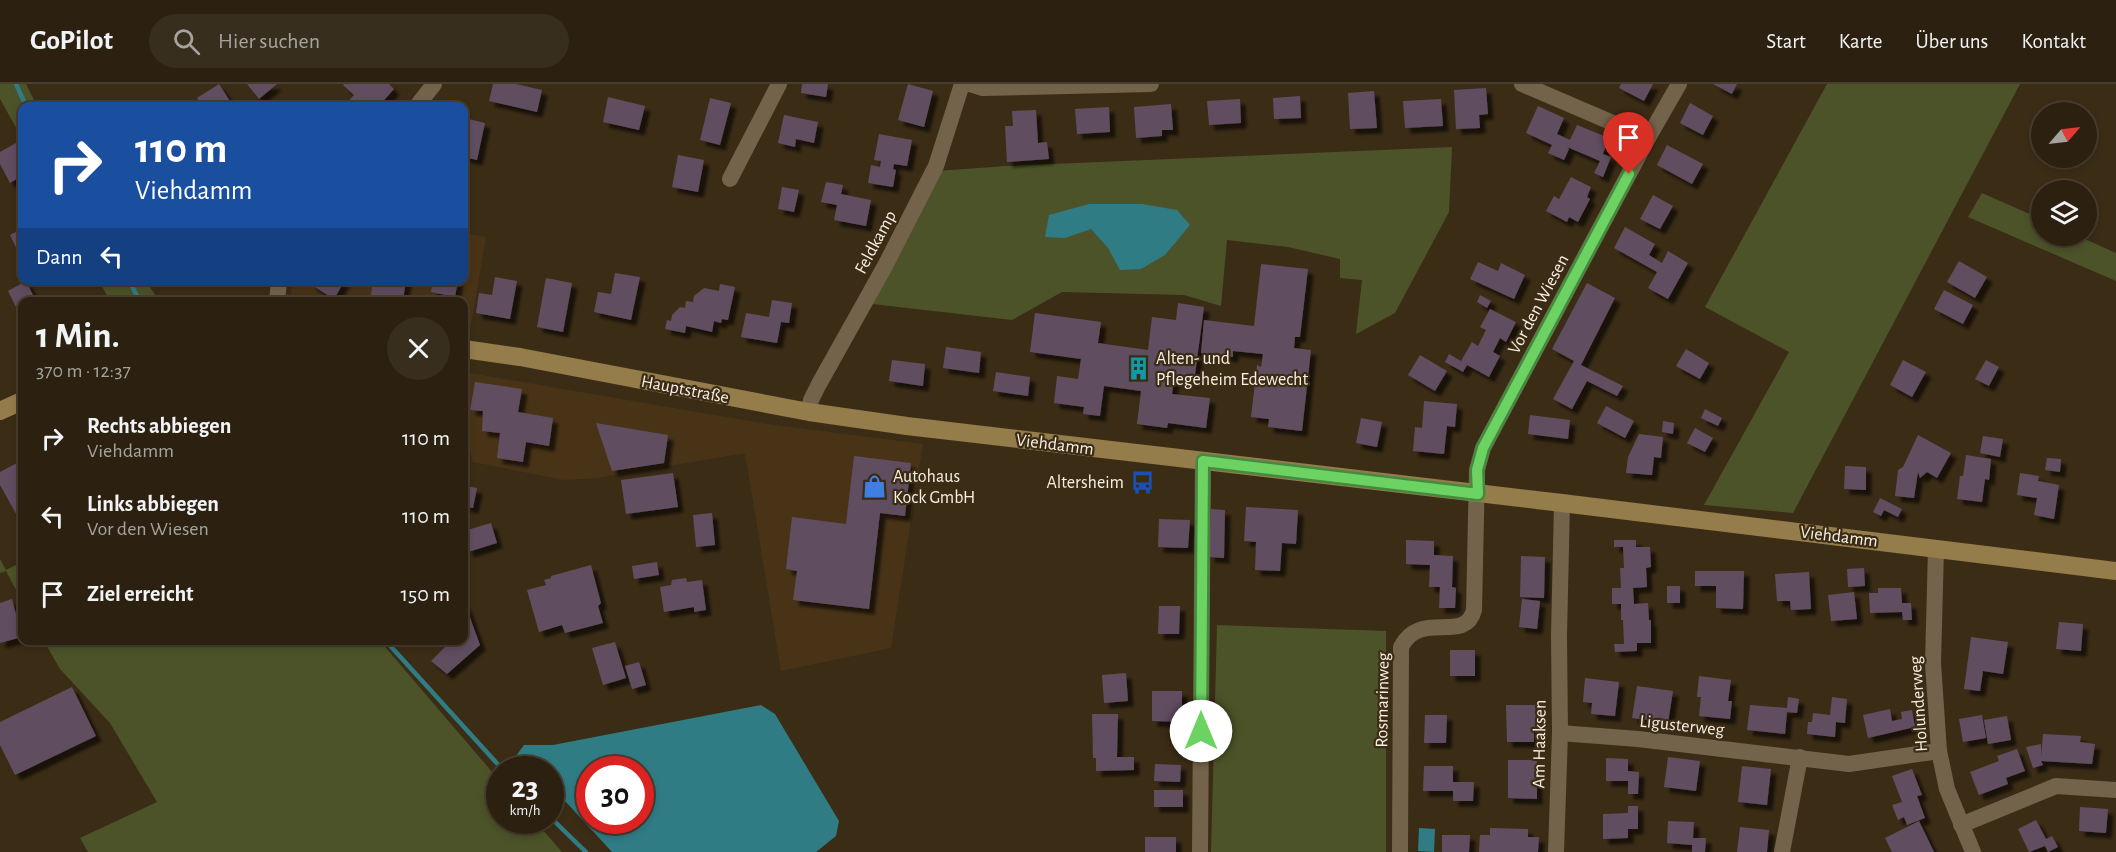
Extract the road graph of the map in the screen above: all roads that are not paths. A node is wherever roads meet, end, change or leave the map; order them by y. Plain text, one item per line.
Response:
1 (434, 84) edge
2 (779, 84) edge
3 (962, 84) edge
4 (970, 84) edge
5 (1145, 84) edge
6 (1151, 84) edge
7 (1679, 84) edge
8 (1531, 85) edge
9 (420, 102) edge
10 (1648, 138) junction
11 (730, 179) dead end
12 (468, 350) edge
13 (18, 403) edge
14 (0, 411) edge
15 (809, 412) junction
16 (907, 426) joint
17 (1203, 461) junction
18 (1478, 494) junction
19 (1562, 502) junction
20 (1936, 549) junction
21 (2116, 571) edge
22 (1560, 734) junction
23 (1939, 751) junction
24 (1800, 757) junction
25 (2116, 790) edge
26 (1961, 825) junction
27 (1200, 852) edge
28 (1400, 852) edge
29 (1556, 852) edge
30 (1782, 852) edge
31 (1973, 852) edge

1 - 9 street
2 - 11 street
3 - 15 street, Feldkamp
4 - 5 street
5 - 6 street
7 - 10 street, Vor den Wiesen
8 - 10 street
10 - 18 street, Vor den Wiesen
12 - 15 main road, Hauptstraße
13 - 14 main road
15 - 16 main road, Hauptstraße
16 - 17 main road, Viehdamm
17 - 18 main road, Viehdamm
17 - 27 street
18 - 19 main road, Viehdamm
18 - 28 street, Rosmarinweg
19 - 20 main road, Viehdamm
19 - 22 street, Am Haaksen
20 - 21 main road, Viehdamm
20 - 23 street, Holunderweg
22 - 24 street, Ligusterweg
22 - 29 street, Am Haaksen
23 - 24 street, Ligusterweg
23 - 26 street, Holunderweg
24 - 30 street
25 - 26 street
26 - 31 street, Holunderweg

